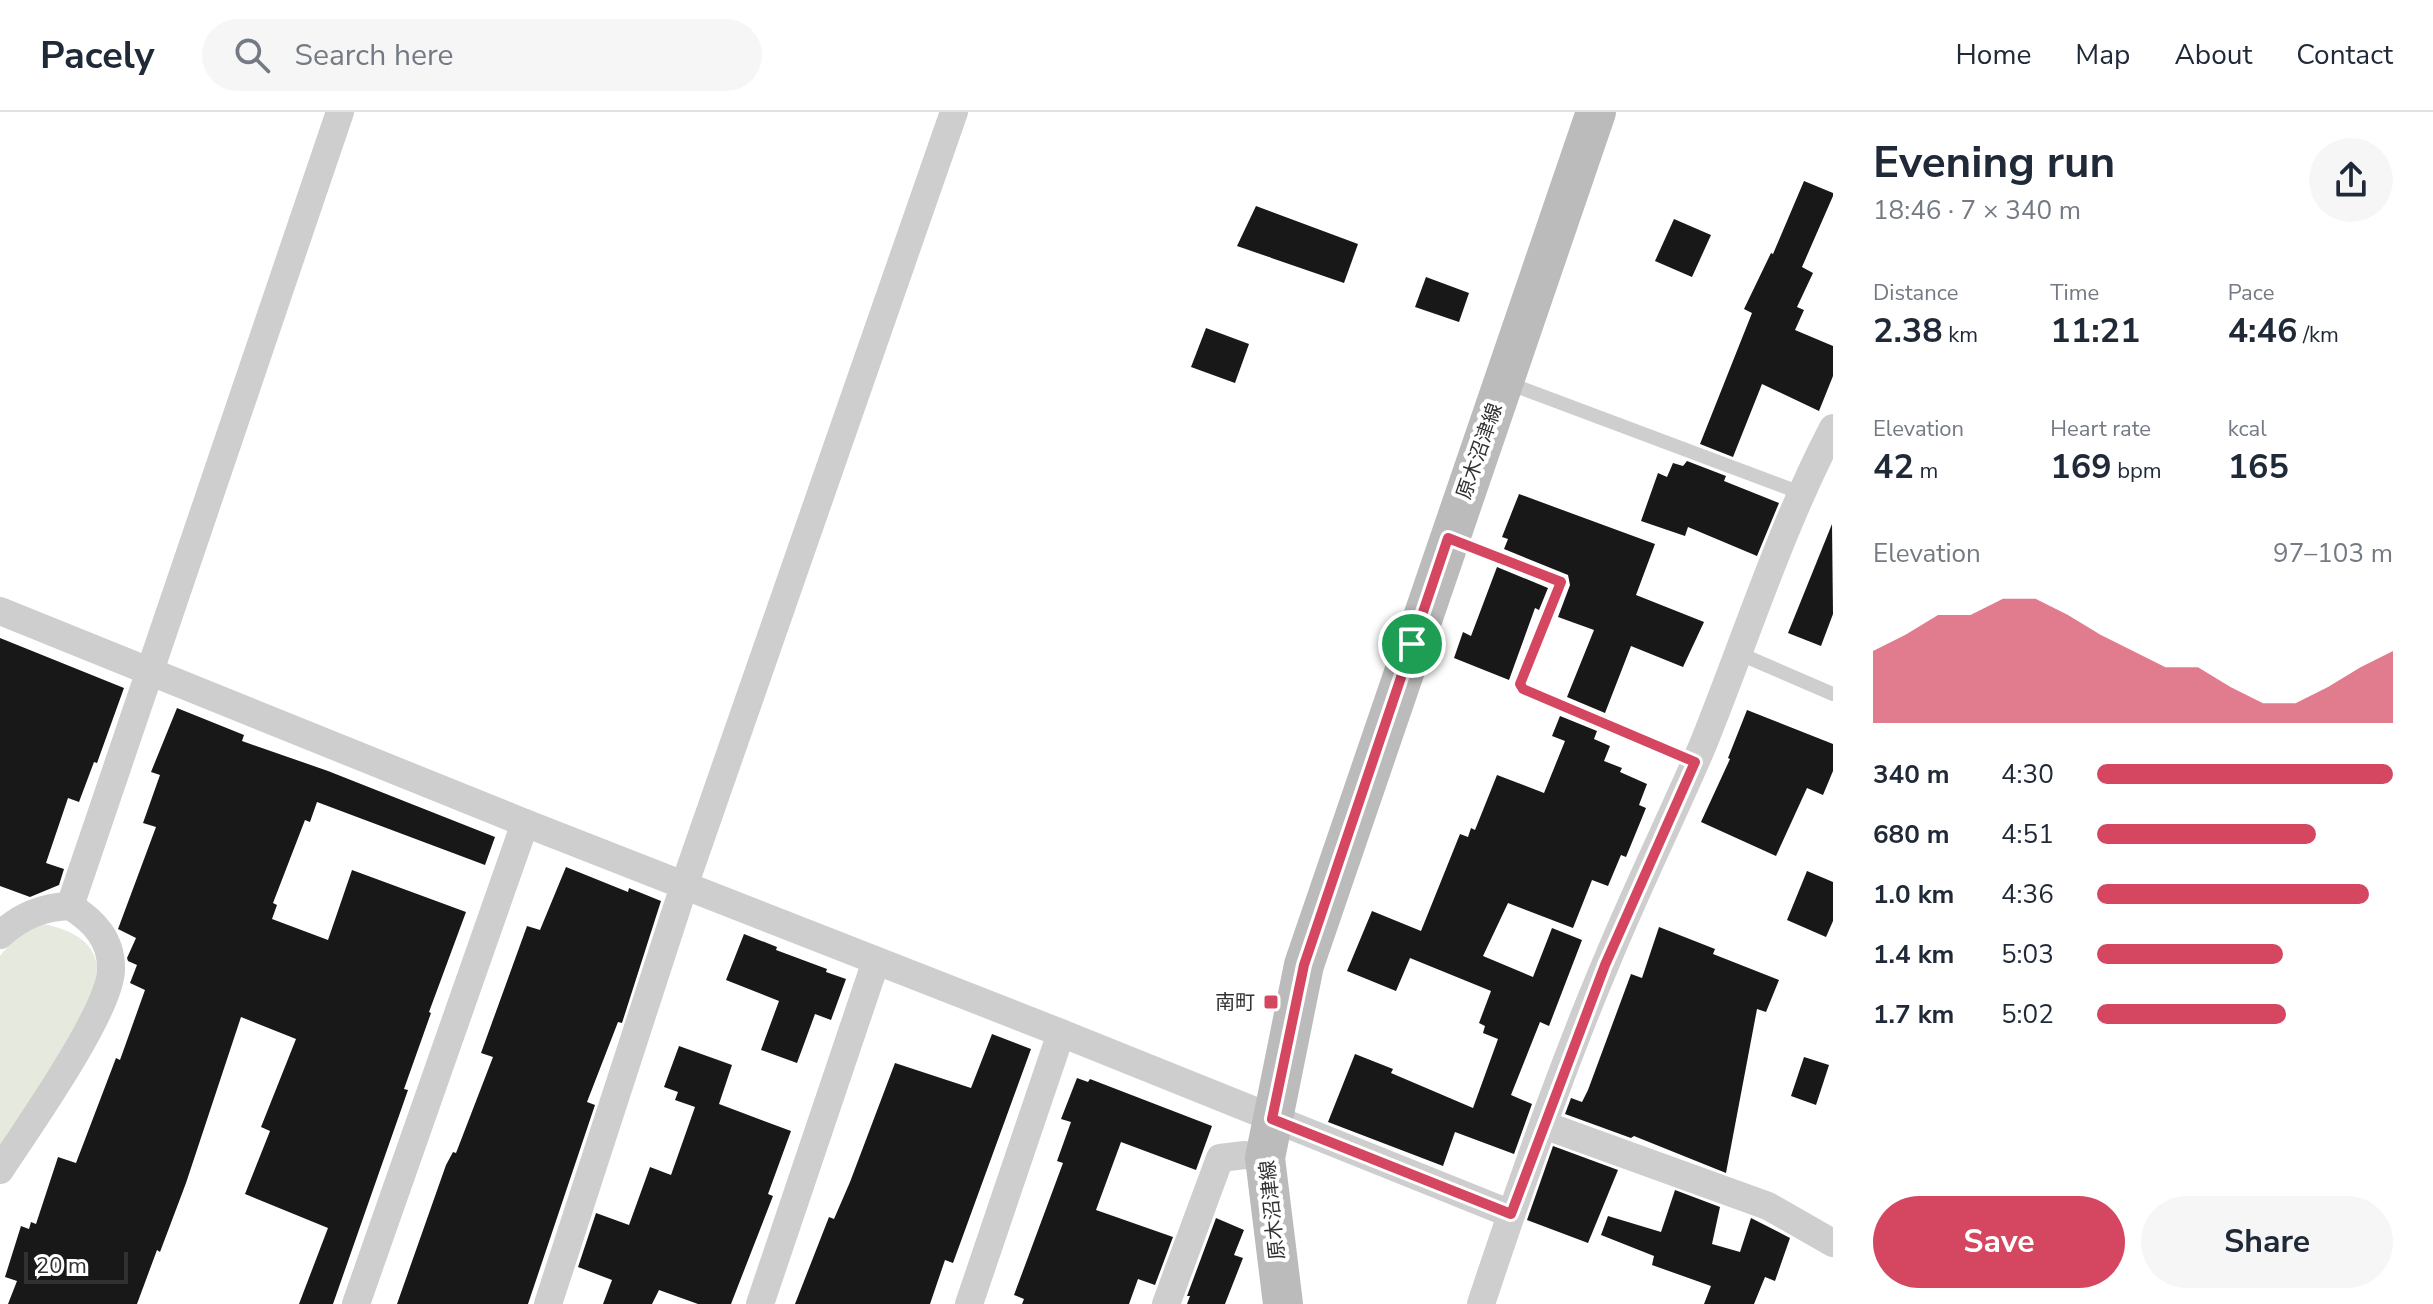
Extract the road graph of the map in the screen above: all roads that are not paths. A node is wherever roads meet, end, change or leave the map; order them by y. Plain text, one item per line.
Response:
1 (340, 112) edge
2 (954, 112) edge
3 (1596, 112) edge
4 (1503, 381) junction
5 (1833, 428) edge
6 (1824, 467) edge
7 (1801, 493) junction
8 (1448, 538) junction
9 (0, 611) edge
10 (1740, 654) junction
11 (149, 671) junction
12 (1833, 694) edge
13 (1695, 762) junction
14 (525, 823) junction
15 (684, 886) junction
16 (70, 906) junction
17 (0, 935) edge
18 (876, 961) junction
19 (1061, 1033) junction
20 (1272, 1119) junction
21 (1544, 1125) junction
22 (1265, 1158) junction
23 (0, 1170) edge
24 (1511, 1214) junction
25 (1833, 1243) edge
26 (356, 1304) edge
27 (548, 1304) edge
28 (760, 1304) edge
29 (969, 1304) edge
30 (1166, 1304) edge
31 (1283, 1304) edge
32 (1481, 1304) edge

1 - 11 street
2 - 15 street
3 - 4 main road, 原木沼津線
4 - 7 lane
4 - 8 main road, 原木沼津線
5 - 6 street
6 - 7 street
7 - 10 street
8 - 13 lane
8 - 20 main road, 原木沼津線
9 - 11 street
10 - 12 lane
10 - 13 street
11 - 14 street
11 - 16 street
13 - 21 street
14 - 15 street
14 - 26 street
15 - 18 street
15 - 27 street
16 - 17 street
16 - 23 street
18 - 19 street
18 - 28 street
19 - 20 street
19 - 29 street
20 - 22 main road, 原木沼津線
20 - 24 street
21 - 24 street
21 - 25 street
22 - 30 street
22 - 31 main road, 原木沼津線
24 - 32 street

